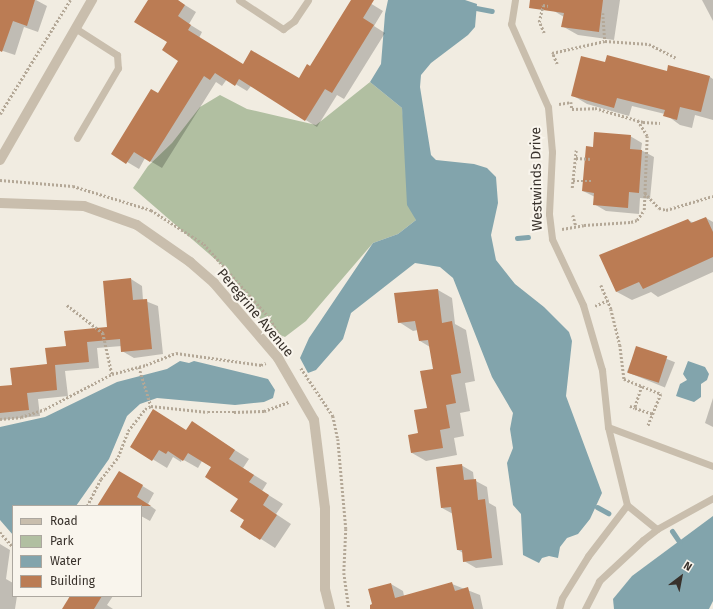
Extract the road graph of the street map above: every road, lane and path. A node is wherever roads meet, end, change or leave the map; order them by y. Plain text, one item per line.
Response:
1 (70, 0) edge
2 (92, 0) edge
3 (239, 0) edge
4 (308, 0) edge
5 (515, 0) edge
6 (548, 6) dead end
7 (604, 13) dead end
8 (75, 28) junction
9 (544, 33) dead end
10 (605, 41) junction
11 (676, 58) dead end
12 (557, 64) dead end
13 (555, 104) dead end
14 (0, 114) edge
15 (637, 120) junction
16 (660, 123) dead end
17 (77, 138) dead end
18 (576, 150) dead end
19 (576, 158) junction
20 (592, 159) dead end
21 (0, 160) edge
22 (0, 180) edge
23 (573, 181) junction
24 (591, 181) dead end
25 (572, 188) dead end
26 (645, 193) junction
27 (713, 196) edge
28 (0, 203) edge
29 (573, 215) dead end
30 (576, 226) junction
31 (561, 230) dead end
32 (601, 285) dead end
33 (608, 300) junction
34 (67, 305) dead end
35 (594, 306) dead end
36 (288, 348) dead end
37 (278, 358) junction
38 (296, 361) dead end
39 (139, 367) junction
40 (112, 374) junction
41 (642, 386) junction
42 (300, 396) junction
43 (150, 406) junction
44 (630, 406) dead end
45 (635, 408) junction
46 (653, 414) junction
47 (0, 419) edge
48 (608, 427) junction
49 (648, 427) dead end
50 (713, 466) edge
51 (713, 498) edge
52 (88, 505) edge
53 (627, 505) junction
54 (657, 529) junction
55 (0, 532) edge
56 (12, 546) edge
57 (330, 609) edge
58 (349, 609) edge
59 (559, 609) edge
60 (585, 609) edge

1 - 14 path
2 - 8 street
3 - 4 lane
5 - 48 lane, Westwinds Drive
6 - 9 path
7 - 10 path
8 - 17 lane
8 - 21 street
10 - 11 path
10 - 12 path
13 - 15 path
15 - 16 path
15 - 26 path
18 - 19 path
19 - 20 path
19 - 23 path
22 - 36 path
23 - 24 path
23 - 25 path
26 - 27 path
26 - 30 path
28 - 37 street, Peregrine Avenue
29 - 30 path
30 - 31 path
32 - 33 path
33 - 35 path
33 - 41 path
34 - 40 path
37 - 39 path
37 - 42 street, Peregrine Avenue
38 - 58 path
39 - 40 path
39 - 43 path
40 - 47 path
41 - 45 path
41 - 46 path
42 - 43 path
42 - 57 street, Peregrine Avenue
43 - 52 path
44 - 45 path
45 - 46 path
46 - 49 path
48 - 50 lane
48 - 53 lane, Westwinds Drive
51 - 54 lane
53 - 54 lane
53 - 59 lane
54 - 60 lane
55 - 56 path

